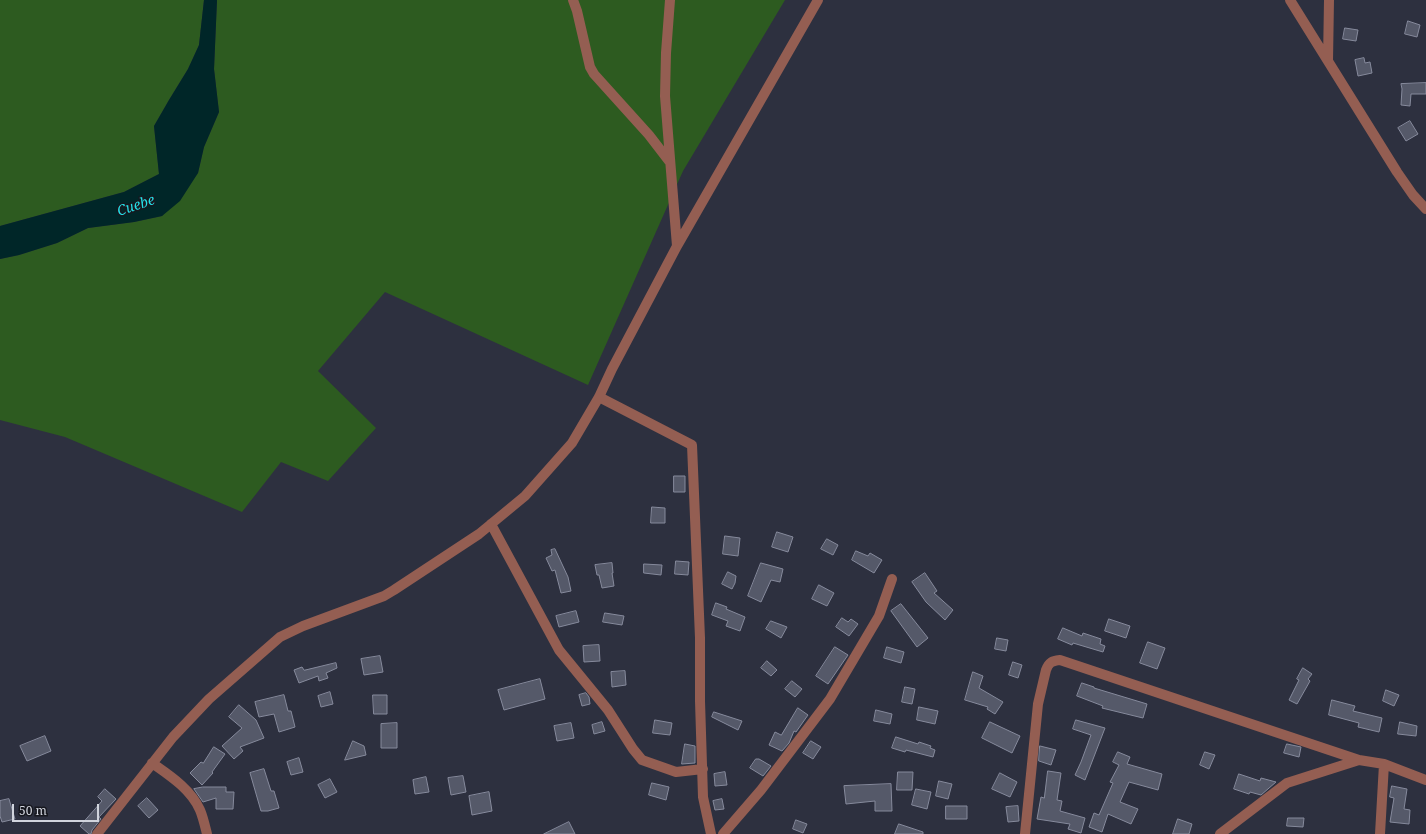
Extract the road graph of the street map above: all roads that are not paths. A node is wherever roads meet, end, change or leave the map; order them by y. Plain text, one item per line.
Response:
1 (573, 0) edge
2 (670, 0) edge
3 (818, 0) edge
4 (1290, 0) edge
5 (1329, 0) edge
6 (1328, 61) junction
7 (669, 162) junction
8 (1426, 209) edge
9 (676, 246) junction
10 (599, 398) junction
11 (492, 524) junction
12 (892, 579) dead end
13 (1359, 760) junction
14 (152, 763) junction
15 (1384, 764) junction
16 (702, 769) junction
17 (1426, 780) edge
18 (96, 834) edge
19 (207, 834) edge
20 (711, 834) edge
21 (723, 834) edge
22 (1025, 834) edge
23 (1220, 834) edge
24 (1380, 834) edge

1 - 7 street
2 - 7 street
3 - 9 street
4 - 6 street
5 - 6 street
6 - 8 street
7 - 9 street
9 - 10 street
10 - 11 street
10 - 16 street
11 - 14 street
11 - 16 street
12 - 21 street
13 - 15 street
13 - 22 street
13 - 23 street
14 - 18 street
14 - 19 street
15 - 17 street
15 - 24 street
16 - 20 street

